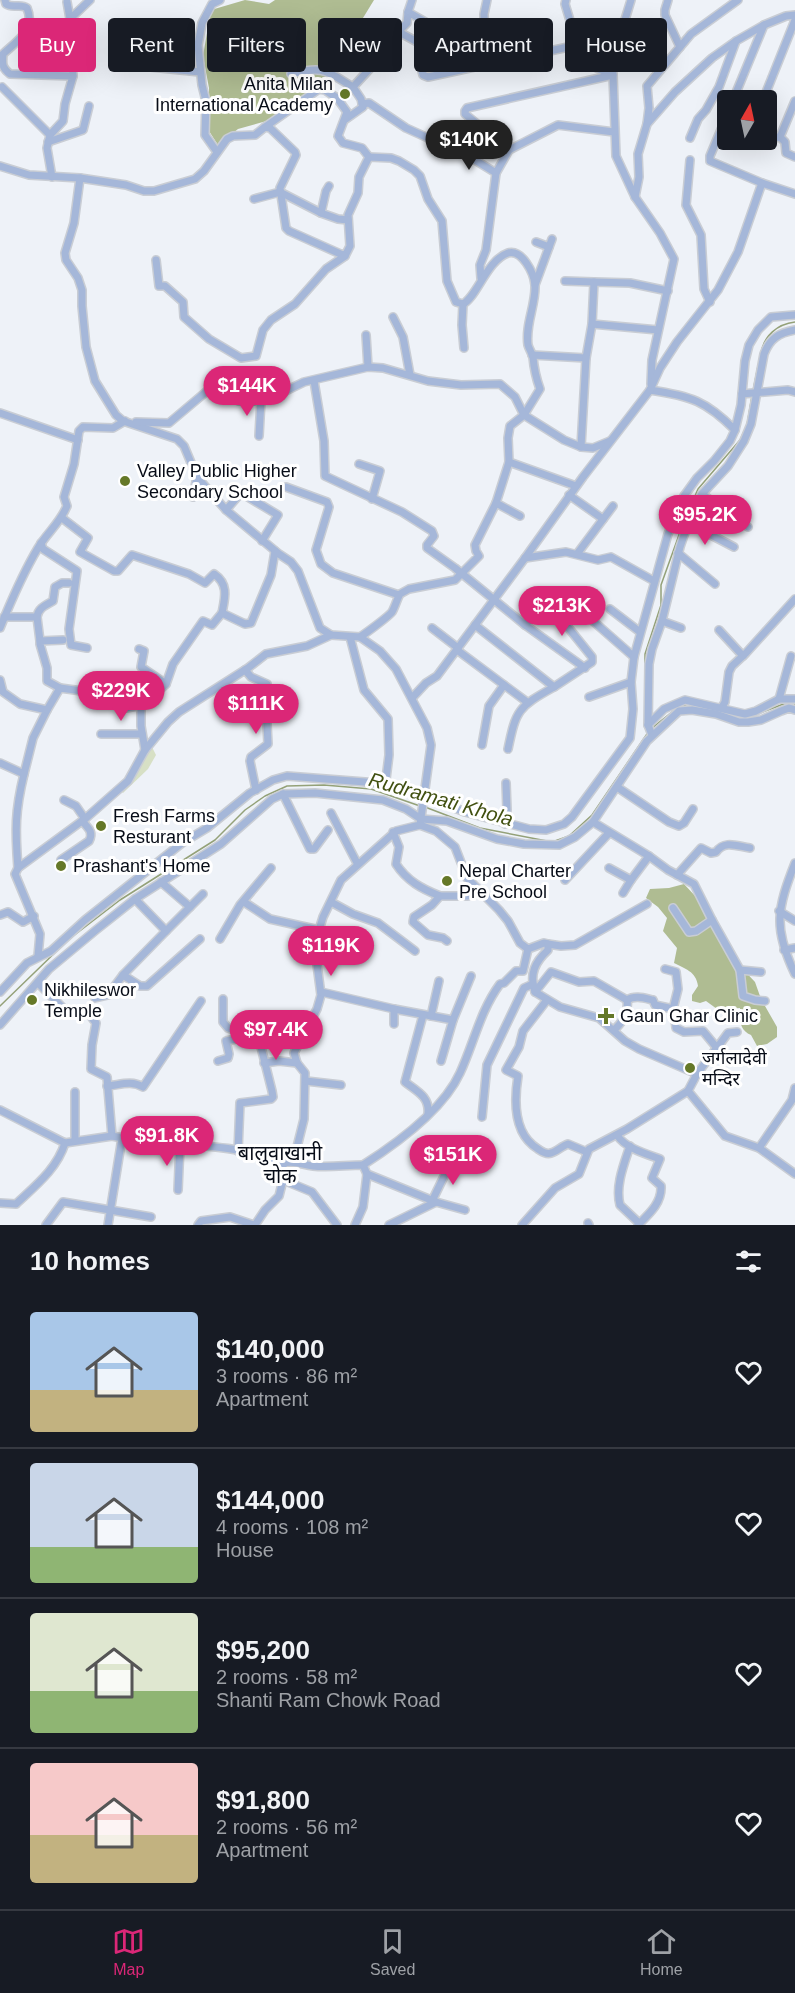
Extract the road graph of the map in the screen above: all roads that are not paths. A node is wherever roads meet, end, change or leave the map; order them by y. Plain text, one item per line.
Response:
1 (5, 0) edge
2 (90, 0) edge
3 (220, 0) edge
4 (412, 0) edge
5 (487, 0) edge
6 (566, 0) edge
7 (631, 0) edge
8 (668, 0) edge
9 (738, 0) edge
10 (67, 2) dead end
11 (408, 12) junction
12 (795, 15) edge
13 (70, 18) edge
14 (71, 18) edge
15 (418, 18) edge
16 (484, 18) edge
17 (570, 18) edge
18 (795, 20) edge
19 (764, 25) junction
20 (402, 28) edge
21 (736, 41) junction
22 (680, 47) junction
23 (195, 71) edge
24 (73, 72) edge
25 (200, 72) junction
26 (367, 72) edge
27 (423, 72) edge
28 (450, 72) edge
29 (606, 72) edge
30 (291, 74) dead end
31 (613, 75) junction
32 (73, 76) junction
33 (2, 87) dead end
34 (353, 87) junction
35 (737, 90) edge
36 (767, 90) edge
37 (795, 100) edge
38 (362, 104) junction
39 (90, 106) dead end
40 (346, 119) junction
41 (647, 124) junction
42 (265, 127) junction
43 (614, 132) junction
44 (777, 137) edge
45 (780, 137) junction
46 (49, 138) junction
47 (690, 138) dead end
48 (717, 140) edge
49 (509, 150) junction
50 (217, 152) junction
51 (369, 157) junction
52 (795, 157) edge
53 (690, 160) dead end
54 (0, 166) edge
55 (496, 173) junction
56 (52, 177) junction
57 (80, 178) junction
58 (762, 183) junction
59 (329, 186) dead end
60 (280, 192) junction
61 (795, 194) edge
62 (635, 197) junction
63 (254, 199) dead end
64 (321, 213) junction
65 (348, 220) junction
66 (552, 239) dead end
67 (536, 242) dead end
68 (549, 247) junction
69 (345, 256) junction
70 (156, 260) dead end
71 (481, 278) junction
72 (565, 281) dead end
73 (594, 282) junction
74 (535, 285) junction
75 (668, 291) junction
76 (710, 302) junction
77 (463, 304) junction
78 (795, 315) edge
79 (393, 317) dead end
80 (592, 324) junction
81 (658, 330) junction
82 (795, 330) edge
83 (366, 335) dead end
84 (464, 348) dead end
85 (532, 355) junction
86 (586, 358) junction
87 (368, 367) junction
88 (410, 375) junction
89 (314, 381) junction
90 (650, 390) junction
91 (795, 392) edge
92 (744, 394) junction
93 (756, 394) junction
94 (261, 400) junction
95 (0, 413) edge
96 (524, 415) junction
97 (123, 421) junction
98 (735, 430) junction
99 (259, 436) dead end
100 (78, 440) junction
101 (610, 441) junction
102 (581, 447) junction
103 (509, 462) junction
104 (359, 464) dead end
105 (197, 477) junction
106 (576, 486) junction
107 (286, 487) dead end
108 (702, 494) junction
109 (569, 495) junction
110 (193, 497) dead end
111 (372, 499) junction
112 (496, 503) junction
113 (613, 506) dead end
114 (226, 510) junction
115 (520, 516) dead end
116 (62, 518) junction
117 (603, 519) junction
118 (688, 523) junction
119 (748, 527) dead end
120 (262, 541) junction
121 (41, 543) junction
122 (734, 548) dead end
123 (275, 551) junction
124 (678, 553) junction
125 (577, 554) junction
126 (525, 558) junction
127 (462, 573) junction
128 (654, 581) junction
129 (69, 583) dead end
130 (715, 584) dead end
131 (399, 595) junction
132 (795, 599) edge
133 (493, 601) junction
134 (546, 605) dead end
135 (610, 609) dead end
136 (222, 613) junction
137 (37, 617) junction
138 (4, 618) junction
139 (593, 621) dead end
140 (663, 621) junction
141 (475, 625) junction
142 (525, 626) junction
143 (567, 626) dead end
144 (0, 628) edge
145 (432, 628) dead end
146 (681, 628) dead end
147 (719, 630) dead end
148 (640, 632) junction
149 (331, 635) junction
150 (350, 637) junction
151 (360, 637) junction
152 (63, 640) dead end
153 (40, 641) junction
154 (87, 648) dead end
155 (139, 649) dead end
156 (458, 649) junction
157 (743, 656) junction
158 (791, 656) dead end
159 (634, 657) junction
160 (141, 667) junction
161 (585, 669) junction
162 (245, 670) junction
163 (139, 675) dead end
164 (0, 680) edge
165 (631, 682) junction
166 (166, 684) junction
167 (504, 685) junction
168 (554, 687) junction
169 (60, 688) junction
170 (590, 697) dead end
171 (412, 698) junction
172 (779, 699) junction
173 (795, 699) edge
174 (527, 702) junction
175 (144, 705) junction
176 (722, 707) junction
177 (47, 710) junction
178 (795, 710) edge
179 (648, 725) junction
180 (101, 734) dead end
181 (142, 734) junction
182 (652, 735) junction
183 (482, 745) dead end
184 (508, 749) dead end
185 (145, 750) junction
186 (0, 763) edge
187 (24, 774) junction
188 (506, 783) dead end
189 (385, 787) junction
190 (617, 787) junction
191 (256, 790) junction
192 (283, 794) junction
193 (425, 799) junction
194 (64, 800) dead end
195 (693, 809) dead end
196 (331, 813) dead end
197 (84, 820) junction
198 (421, 820) junction
199 (593, 822) junction
200 (505, 824) junction
201 (328, 830) dead end
202 (393, 832) junction
203 (609, 833) junction
204 (750, 848) dead end
205 (649, 856) junction
206 (61, 860) dead end
207 (795, 863) edge
208 (357, 864) junction
209 (18, 868) junction
210 (271, 868) dead end
211 (609, 868) dead end
212 (677, 875) junction
213 (565, 880) dead end
214 (631, 880) junction
215 (160, 882) junction
216 (482, 893) junction
217 (623, 893) dead end
218 (203, 894) dead end
219 (440, 896) junction
220 (135, 899) junction
221 (244, 902) junction
222 (331, 902) junction
223 (647, 904) dead end
224 (190, 908) junction
225 (673, 908) dead end
226 (779, 911) junction
227 (0, 915) edge
228 (34, 916) junction
229 (712, 920) junction
230 (795, 921) edge
231 (319, 930) junction
232 (166, 931) junction
233 (200, 939) dead end
234 (220, 939) dead end
235 (447, 941) dead end
236 (548, 944) junction
237 (795, 948) edge
238 (528, 949) junction
239 (784, 950) junction
240 (416, 951) dead end
241 (38, 956) junction
242 (665, 969) dead end
243 (740, 970) junction
244 (761, 972) dead end
245 (795, 974) edge
246 (123, 975) junction
247 (471, 976) dead end
248 (439, 981) dead end
249 (38, 983) junction
250 (533, 984) junction
251 (0, 992) edge
252 (321, 992) junction
253 (536, 992) junction
254 (94, 999) dead end
255 (223, 999) dead end
256 (547, 1000) junction
257 (627, 1000) junction
258 (201, 1001) dead end
259 (765, 1001) dead end
260 (394, 1009) junction
261 (672, 1009) junction
262 (427, 1015) junction
263 (453, 1020) junction
264 (394, 1024) dead end
265 (0, 1025) edge
266 (614, 1030) junction
267 (737, 1032) dead end
268 (252, 1036) junction
269 (717, 1048) junction
270 (218, 1061) dead end
271 (441, 1061) dead end
272 (264, 1063) junction
273 (297, 1063) junction
274 (697, 1074) junction
275 (306, 1081) junction
276 (341, 1085) dead end
277 (107, 1086) junction
278 (795, 1088) edge
279 (688, 1091) junction
280 (75, 1092) dead end
281 (0, 1110) edge
282 (428, 1116) junction
283 (482, 1117) dead end
284 (617, 1135) junction
285 (112, 1136) junction
286 (122, 1138) junction
287 (75, 1141) junction
288 (65, 1143) junction
289 (180, 1144) junction
290 (630, 1146) junction
291 (759, 1148) junction
292 (237, 1151) junction
293 (586, 1152) junction
294 (452, 1160) dead end
295 (284, 1163) junction
296 (363, 1165) junction
297 (368, 1174) junction
298 (795, 1174) edge
299 (283, 1180) junction
300 (178, 1190) dead end
301 (434, 1202) junction
302 (0, 1203) edge
303 (465, 1210) dead end
304 (111, 1211) junction
305 (151, 1217) dead end
306 (638, 1224) edge
307 (46, 1225) edge
308 (108, 1225) edge
309 (198, 1225) edge
310 (255, 1225) edge
311 (337, 1225) edge
312 (355, 1225) edge
313 (389, 1225) edge
314 (522, 1225) edge

1 - 32 street
2 - 14 street
3 - 25 street
4 - 11 street
5 - 16 street
6 - 17 street
7 - 31 street
8 - 22 street
9 - 22 street
10 - 13 street
11 - 15 street
11 - 20 street
12 - 19 street
18 - 36 street
19 - 21 street
19 - 35 street
21 - 41 street
21 - 47 street
22 - 41 street
23 - 25 street
24 - 32 street
25 - 50 street
26 - 34 street
27 - 28 street
29 - 31 street
30 - 34 street
31 - 43 street
31 - 49 street
32 - 46 street
33 - 46 street
34 - 38 street
37 - 45 street
38 - 40 street
38 - 55 street
39 - 46 street
40 - 42 street
40 - 51 street
41 - 62 street
42 - 50 street
42 - 60 street
43 - 49 street
43 - 62 street
44 - 45 street
45 - 52 street
46 - 56 street
48 - 58 street
49 - 55 street
50 - 57 street
51 - 65 street
51 - 77 street
53 - 76 street
54 - 56 street
55 - 71 street
56 - 57 street
57 - 97 street
58 - 61 street
58 - 76 street
59 - 64 street
60 - 63 street
60 - 64 street
60 - 69 street
62 - 75 street
64 - 65 street
65 - 69 street
66 - 68 street
67 - 68 street
68 - 74 street
69 - 70 street
71 - 74 street
71 - 77 street
72 - 73 street
73 - 75 street
73 - 80 street
74 - 85 street
75 - 81 street
76 - 90 street
77 - 84 street
78 - 92 street
79 - 88 street
80 - 81 street
80 - 86 street
81 - 90 street
82 - 93 street
83 - 87 street
85 - 86 street
85 - 96 street
86 - 102 street
87 - 88 street
87 - 89 street
88 - 96 street
89 - 94 street
89 - 111 street
90 - 98 street
90 - 101 street
91 - 93 street
92 - 93 street
92 - 98 street
93 - 108 street
94 - 97 street
94 - 99 street
95 - 100 street
96 - 102 street
96 - 103 street
97 - 100 street
97 - 105 street
98 - 128 street
100 - 116 street
101 - 102 street
101 - 106 street
103 - 106 street
103 - 112 street
104 - 111 street
105 - 110 street
105 - 114 street
106 - 109 street
107 - 131 street
108 - 118 street
108 - 119 street
109 - 117 street
109 - 126 street
111 - 127 street
112 - 115 street
112 - 127 street
113 - 117 street
114 - 120 street
114 - 120 street
116 - 121 street
116 - 136 street
117 - 125 street
118 - 122 street
118 - 124 street
120 - 123 street
121 - 138 street
121 - 154 street
123 - 136 street
123 - 149 street
124 - 130 street
124 - 140 street
125 - 126 street
125 - 128 street
126 - 133 street
127 - 131 street
127 - 133 street
128 - 148 street
129 - 137 street
131 - 151 street
132 - 157 street
133 - 141 street
133 - 142 street
134 - 142 street
135 - 148 street
136 - 166 street
137 - 138 street
137 - 153 street
138 - 144 street
139 - 159 street
140 - 146 street
140 - 179 street
141 - 156 street
141 - 168 street
142 - 161 street
143 - 161 street
145 - 156 street
147 - 157 street
148 - 159 street
149 - 150 street
149 - 162 street
150 - 151 street
150 - 189 street
151 - 171 street
152 - 153 street
153 - 169 street
155 - 160 street
156 - 167 street
156 - 171 street
157 - 176 street
158 - 172 street
159 - 165 street
160 - 163 street
160 - 166 street
161 - 168 street
162 - 185 street
162 - 191 street
164 - 177 street
165 - 170 street
165 - 200 street
166 - 175 street
167 - 174 street
167 - 183 street
168 - 174 street
169 - 175 street
169 - 177 street
171 - 193 street
172 - 173 street
172 - 176 street
174 - 184 street
175 - 181 street
176 - 179 street
177 - 187 street
178 - 182 street
179 - 182 street
180 - 181 street
181 - 185 street
182 - 190 street
185 - 197 street
186 - 187 street
187 - 209 street
188 - 200 street
189 - 191 street
189 - 193 street
190 - 195 street
190 - 199 street
191 - 241 street
192 - 198 street
192 - 201 street
192 - 215 street
193 - 198 street
193 - 200 street
194 - 197 street
196 - 208 street
197 - 206 street
197 - 209 street
198 - 199 street
198 - 202 street
198 - 216 street
199 - 203 street
202 - 208 street
202 - 219 street
203 - 205 street
203 - 213 street
204 - 212 street
205 - 212 street
205 - 214 street
207 - 226 street
208 - 222 street
209 - 228 street
210 - 221 street
211 - 214 street
212 - 229 street
214 - 217 street
215 - 220 street
215 - 224 street
216 - 219 street
216 - 238 street
218 - 224 street
219 - 235 street
220 - 232 street
220 - 249 street
221 - 231 street
221 - 234 street
222 - 231 street
222 - 240 street
223 - 236 street
224 - 232 street
225 - 229 street
226 - 230 street
226 - 239 street
227 - 228 street
228 - 241 street
229 - 243 street
231 - 252 street
232 - 246 street
233 - 246 street
236 - 238 street
236 - 250 street
237 - 239 street
238 - 282 street
239 - 245 street
241 - 251 street
242 - 261 street
243 - 244 street
243 - 259 street
246 - 254 street
247 - 263 street
248 - 262 street
249 - 265 street
249 - 277 street
250 - 253 street
250 - 283 street
252 - 260 street
252 - 273 street
253 - 256 street
253 - 257 street
255 - 268 street
256 - 266 street
256 - 293 street
257 - 261 street
257 - 266 street
258 - 277 street
260 - 262 street
260 - 264 street
261 - 269 street
262 - 263 street
262 - 282 street
263 - 271 street
266 - 274 street
267 - 269 street
268 - 270 street
268 - 272 street
269 - 274 street
272 - 273 street
272 - 292 street
273 - 275 street
274 - 279 street
275 - 276 street
275 - 295 street
277 - 285 street
278 - 291 street
279 - 284 street
279 - 291 street
280 - 287 street
281 - 288 street
282 - 296 street
284 - 290 street
284 - 293 street
285 - 286 street
285 - 287 street
286 - 289 street
286 - 304 street
287 - 288 street
288 - 302 street
289 - 292 street
289 - 300 street
290 - 306 street
290 - 306 street
291 - 298 street
292 - 295 street
293 - 314 street
294 - 301 street
295 - 296 street
295 - 299 street
296 - 297 street
297 - 301 street
297 - 312 street
299 - 310 street
299 - 311 street
301 - 303 street
301 - 313 street
304 - 305 street
304 - 307 street
304 - 308 street
309 - 310 street

